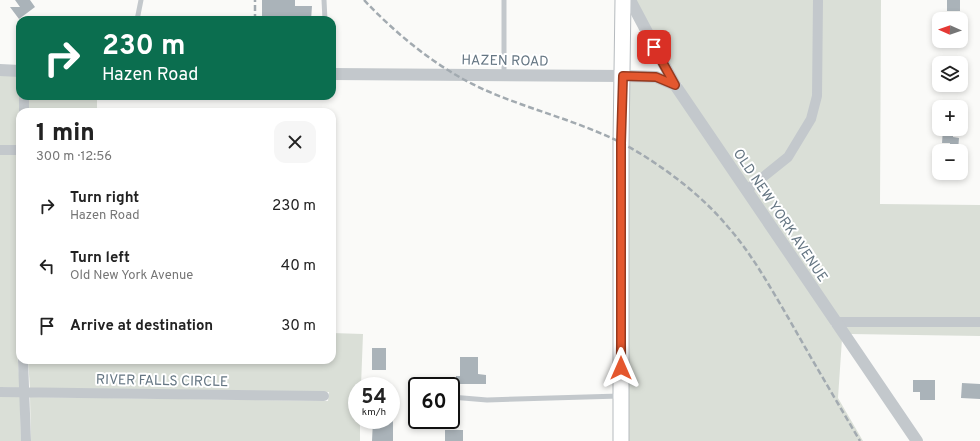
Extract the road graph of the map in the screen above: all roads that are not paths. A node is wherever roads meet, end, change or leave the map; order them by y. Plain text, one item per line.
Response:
1 (141, 0) edge
2 (324, 0) edge
3 (504, 0) edge
4 (624, 0) edge
5 (630, 0) edge
6 (818, 0) edge
7 (139, 16) edge
8 (325, 16) edge
9 (0, 70) edge
10 (16, 71) edge
11 (336, 74) edge
12 (504, 75) junction
13 (623, 76) junction
14 (675, 85) junction
15 (0, 150) edge
16 (16, 150) edge
17 (747, 190) junction
18 (836, 322) junction
19 (980, 322) edge
20 (23, 364) edge
21 (0, 392) edge
22 (25, 392) junction
23 (324, 396) dead end
24 (621, 396) junction
25 (460, 398) edge
26 (26, 441) edge
27 (620, 441) edge
28 (917, 441) edge

1 - 7 lane
2 - 8 lane
3 - 12 lane
4 - 13 main road
5 - 14 street, OLD NEW YORK AVENUE
6 - 17 street
9 - 10 street
11 - 12 street, HAZEN ROAD
12 - 13 street, HAZEN ROAD
13 - 14 street, HAZEN ROAD
13 - 24 main road
14 - 17 street, OLD NEW YORK AVENUE
15 - 16 street
17 - 18 street, OLD NEW YORK AVENUE
18 - 19 street
18 - 28 street, OLD NEW YORK AVENUE
20 - 22 street
21 - 22 street, RIVER FALLS CIRCLE
22 - 23 street, RIVER FALLS CIRCLE
22 - 26 street
24 - 25 lane
24 - 27 main road

